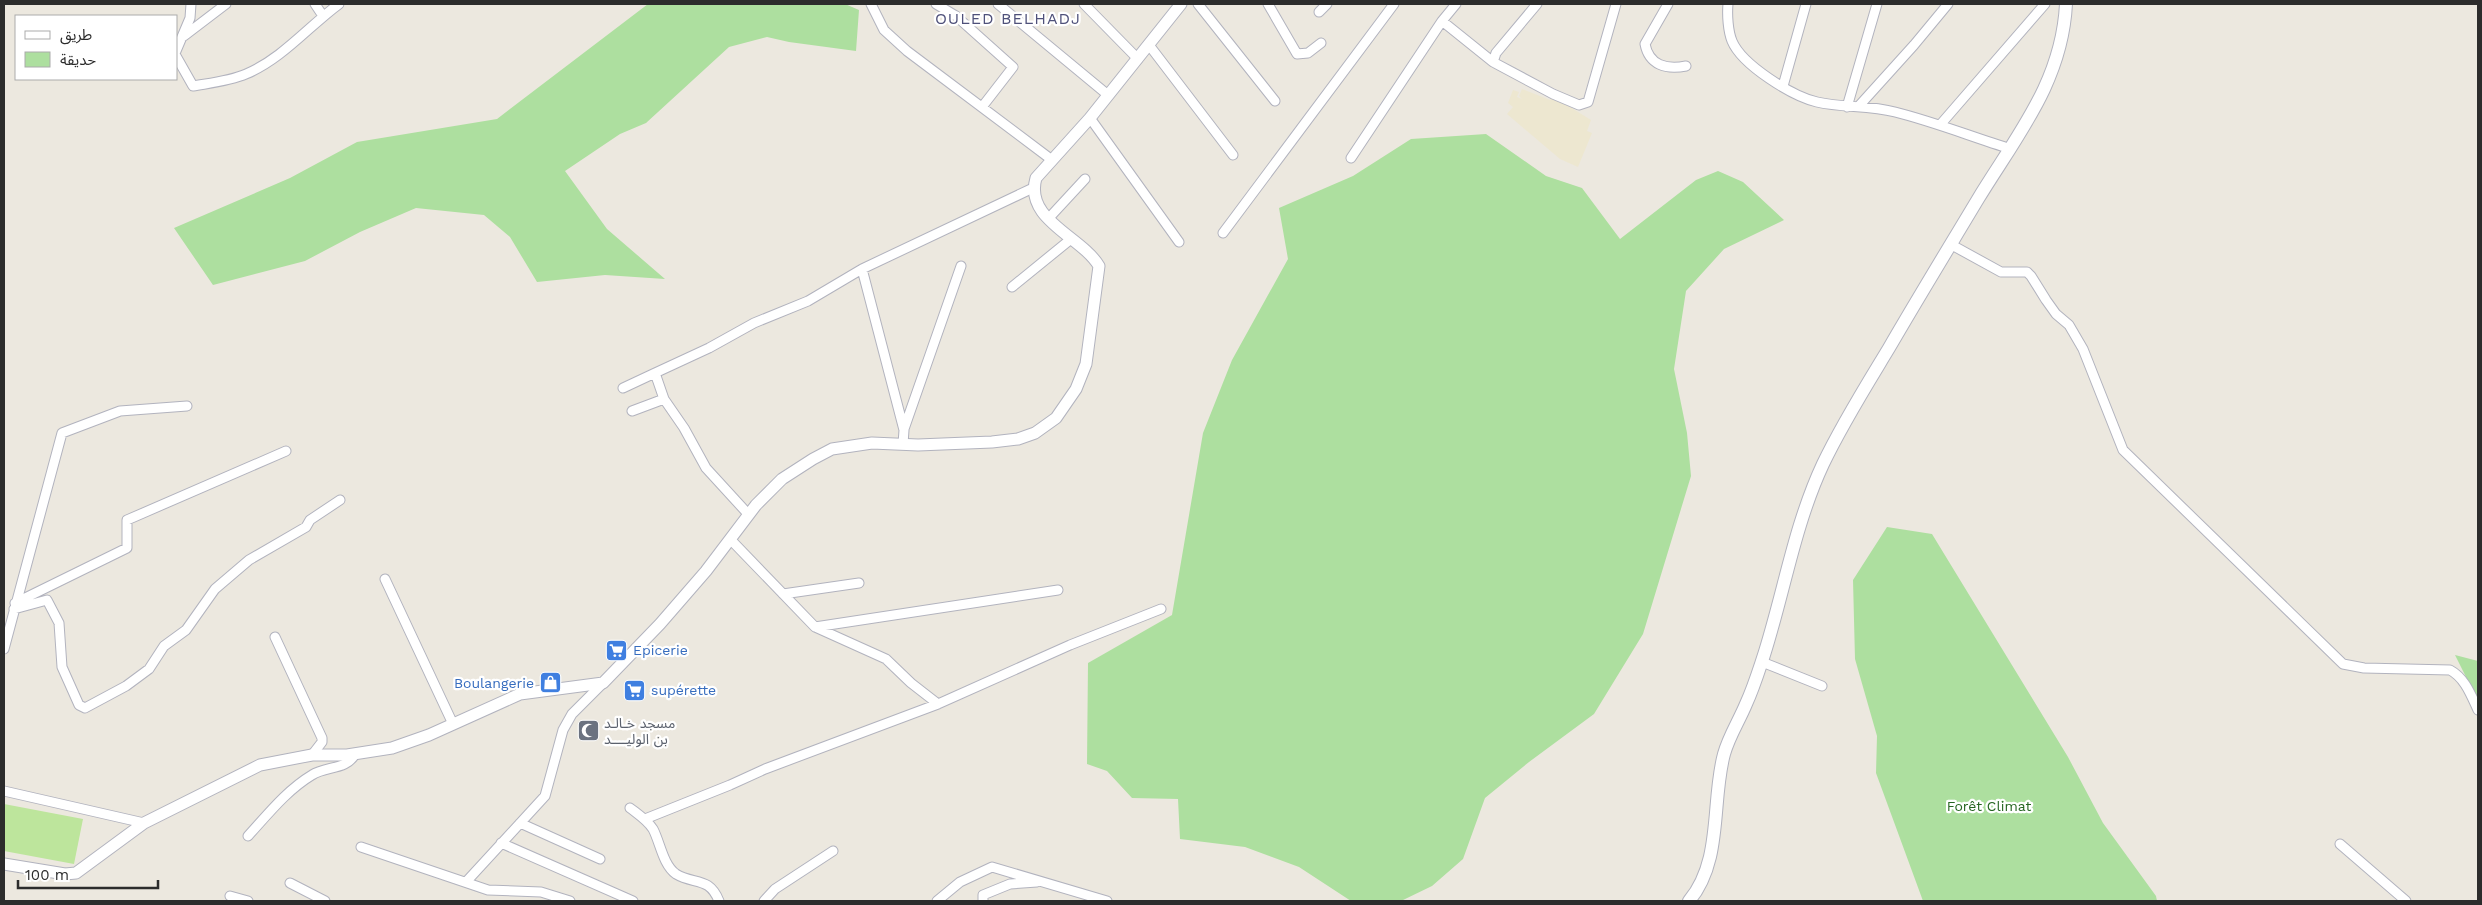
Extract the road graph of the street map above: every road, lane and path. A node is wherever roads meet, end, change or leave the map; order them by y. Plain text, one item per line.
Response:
1 (191, 4) edge
2 (226, 4) edge
3 (314, 4) edge
4 (339, 4) edge
5 (871, 4) edge
6 (936, 4) edge
7 (998, 4) edge
8 (1084, 4) edge
9 (1182, 4) edge
10 (1198, 4) edge
11 (1268, 4) edge
12 (1327, 4) edge
13 (1394, 4) edge
14 (1456, 4) edge
15 (1537, 4) edge
16 (1616, 4) edge
17 (1668, 4) edge
18 (1728, 4) edge
19 (1806, 4) edge
20 (1877, 4) edge
21 (1948, 4) edge
22 (2045, 4) edge
23 (2066, 4) edge
24 (1319, 12) dead end
25 (323, 16) junction
26 (1442, 22) junction
27 (184, 36) junction
28 (1321, 43) dead end
29 (1149, 45) junction
30 (178, 47) edge
31 (1138, 59) junction
32 (178, 60) edge
33 (1492, 62) junction
34 (1686, 66) dead end
35 (1784, 86) junction
36 (1108, 95) junction
37 (1275, 101) dead end
38 (1858, 107) junction
39 (982, 108) junction
40 (1847, 108) junction
41 (1090, 118) junction
42 (1940, 125) junction
43 (2011, 149) junction
44 (1233, 155) dead end
45 (1351, 158) dead end
46 (1052, 160) junction
47 (1085, 179) dead end
48 (1033, 188) junction
49 (1048, 219) junction
50 (1223, 233) dead end
51 (1071, 239) junction
52 (1179, 242) dead end
53 (1950, 244) junction
54 (961, 266) dead end
55 (862, 269) junction
56 (1012, 286) dead end
57 (655, 373) junction
58 (623, 388) dead end
59 (664, 400) junction
60 (187, 406) dead end
61 (632, 411) dead end
62 (904, 430) junction
63 (903, 444) junction
64 (286, 451) dead end
65 (340, 500) dead end
66 (749, 515) junction
67 (731, 540) junction
68 (385, 580) dead end
69 (860, 583) dead end
70 (1058, 590) dead end
71 (783, 594) junction
72 (14, 606) junction
73 (1161, 609) dead end
74 (815, 627) junction
75 (275, 637) dead end
76 (4, 649) edge
77 (1762, 662) junction
78 (603, 683) junction
79 (1822, 686) dead end
80 (938, 704) junction
81 (2478, 710) edge
82 (453, 724) junction
83 (312, 754) junction
84 (355, 754) junction
85 (4, 791) edge
86 (630, 808) dead end
87 (645, 819) junction
88 (144, 823) junction
89 (520, 823) junction
90 (248, 836) dead end
91 (501, 843) junction
92 (2340, 844) dead end
93 (360, 847) dead end
94 (833, 851) dead end
95 (600, 859) dead end
96 (4, 864) edge
97 (290, 882) dead end
98 (466, 882) junction
99 (1037, 882) junction
100 (230, 896) dead end
101 (248, 901) edge
102 (322, 901) edge
103 (570, 901) edge
104 (632, 901) edge
105 (719, 901) edge
106 (764, 901) edge
107 (937, 901) edge
108 (983, 901) edge
109 (1107, 901) edge
110 (1689, 901) edge
111 (2406, 901) edge

1 - 27 street
2 - 27 street
3 - 25 street
4 - 25 street
5 - 39 street
6 - 39 street
7 - 36 street
8 - 31 street
9 - 29 street
10 - 37 street
11 - 28 street
12 - 24 street
13 - 50 street
14 - 26 street
15 - 33 street
16 - 33 street
17 - 34 street
18 - 35 street
19 - 35 street
20 - 40 street
21 - 38 street
22 - 42 street
23 - 43 main road
25 - 32 street
26 - 33 street
26 - 45 street
27 - 30 street
29 - 31 street
29 - 44 street
31 - 36 street
35 - 40 street
36 - 41 street
38 - 40 street
38 - 42 street
39 - 46 street
41 - 46 street
41 - 52 street
42 - 43 street
43 - 53 main road
46 - 48 street
47 - 49 street
48 - 49 street
48 - 55 street
49 - 51 street
51 - 56 street
51 - 63 street
53 - 77 main road
53 - 81 street
54 - 62 street
55 - 57 street
55 - 62 street
57 - 58 street
57 - 59 street
59 - 61 street
59 - 66 street
60 - 72 street
62 - 63 street
63 - 66 street
64 - 72 street
65 - 72 street
66 - 67 street
67 - 71 street
67 - 78 street
68 - 82 street
69 - 71 street
70 - 74 street
71 - 74 street
72 - 76 street
73 - 80 street
74 - 80 street
75 - 83 street
77 - 79 street
77 - 110 main road
78 - 82 street
78 - 89 street
80 - 87 street
82 - 84 street
83 - 84 street
83 - 88 street
84 - 90 street
85 - 88 street
86 - 87 street
87 - 105 street
88 - 96 street
89 - 91 street
89 - 95 street
91 - 98 street
91 - 104 street
92 - 111 street
93 - 98 street
94 - 106 street
97 - 102 street
98 - 103 street
99 - 107 street
99 - 108 street
99 - 109 street
100 - 101 street

